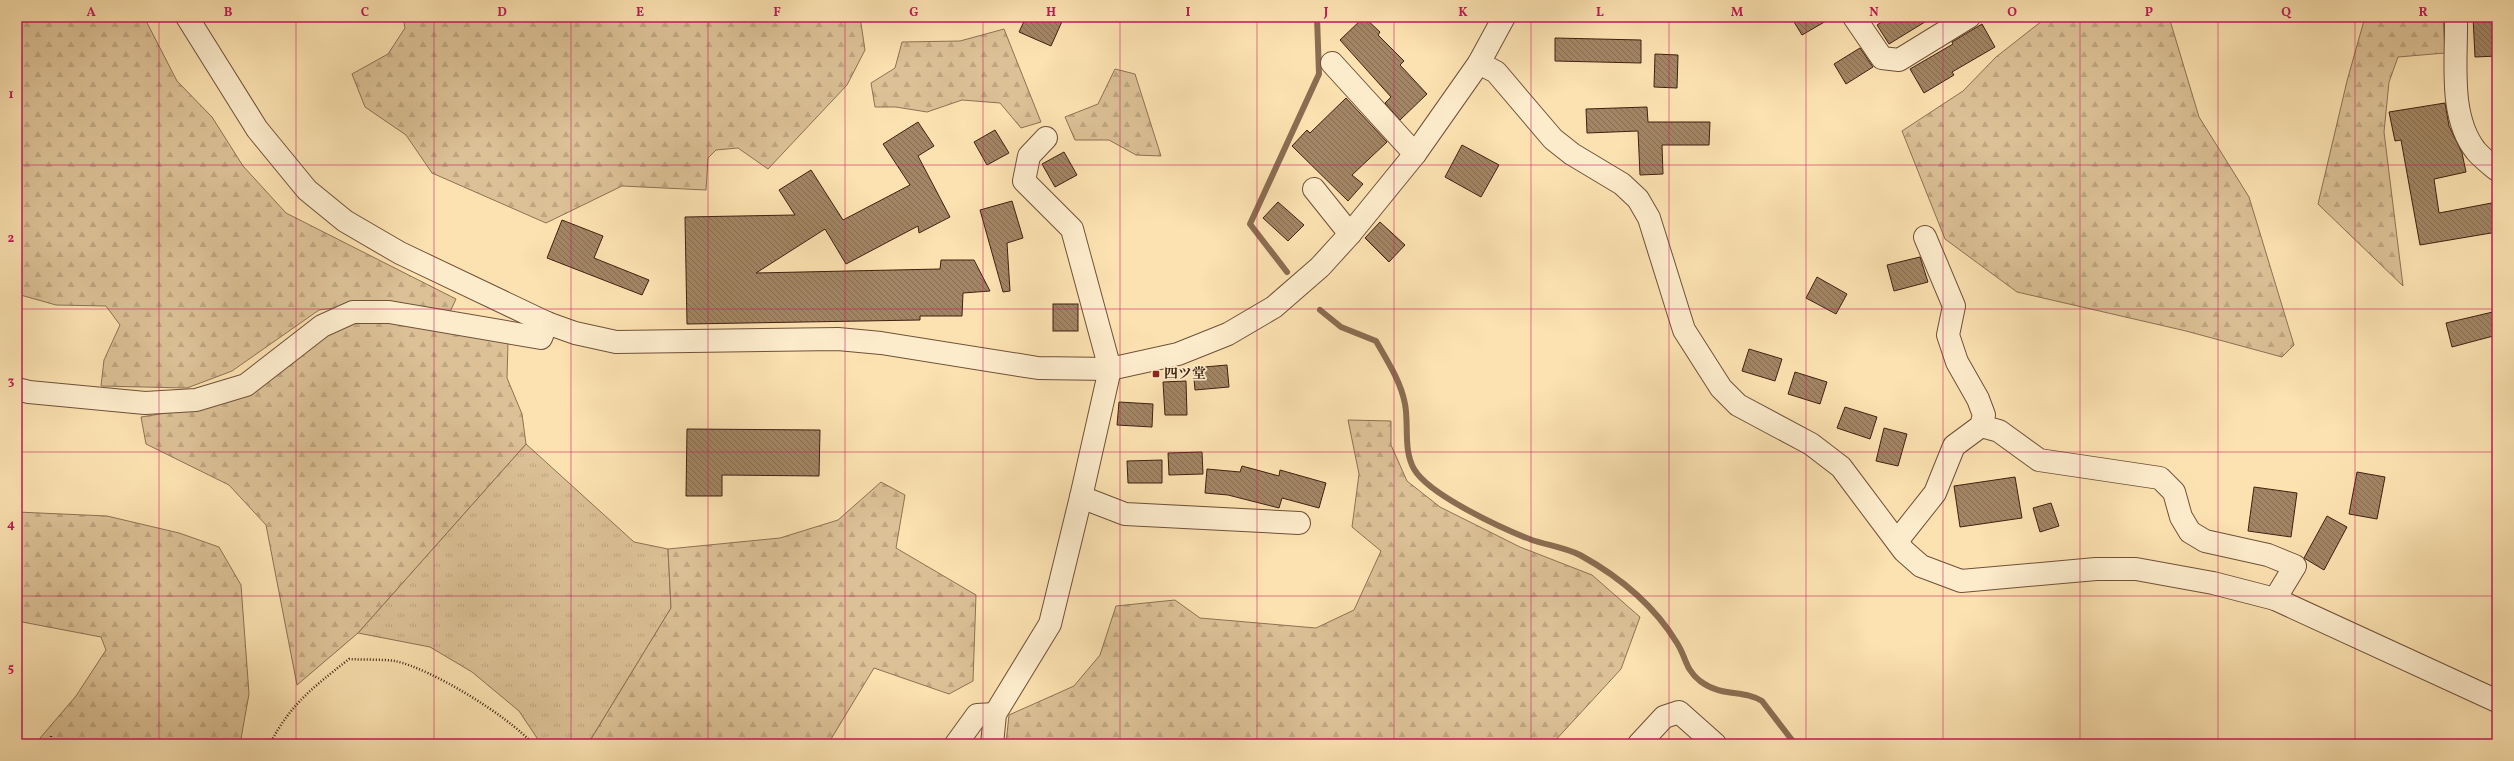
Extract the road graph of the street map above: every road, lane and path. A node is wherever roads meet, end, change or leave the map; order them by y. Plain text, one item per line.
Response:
1 (187, 17) edge
2 (1504, 17) edge
3 (1854, 17) edge
4 (1969, 17) edge
5 (2456, 17) edge
6 (1332, 63) dead end
7 (1479, 64) junction
8 (1046, 138) dead end
9 (1415, 154) junction
10 (2497, 170) edge
11 (1314, 189) dead end
12 (1350, 234) junction
13 (1925, 237) dead end
14 (546, 323) junction
15 (1110, 369) junction
16 (17, 389) edge
17 (1981, 426) junction
18 (1082, 497) junction
19 (1299, 523) dead end
20 (1897, 541) junction
21 (2275, 598) junction
22 (2497, 701) edge
23 (995, 714) junction
24 (51, 736) dead end
25 (51, 744) edge
26 (270, 744) edge
27 (533, 744) edge
28 (956, 744) edge
29 (992, 744) edge
30 (1639, 744) edge
31 (1715, 744) edge

1 - 14 street
2 - 7 street
3 - 4 street
5 - 10 street
6 - 9 street
7 - 9 street
7 - 20 street
8 - 15 street
9 - 12 street
11 - 12 street
12 - 15 street
13 - 17 street
14 - 15 street
14 - 16 street
15 - 18 street
17 - 20 street
17 - 21 street
18 - 19 street
18 - 23 street
20 - 21 street
21 - 22 street
23 - 28 street
23 - 29 street
24 - 25 path
26 - 27 path
30 - 31 street

